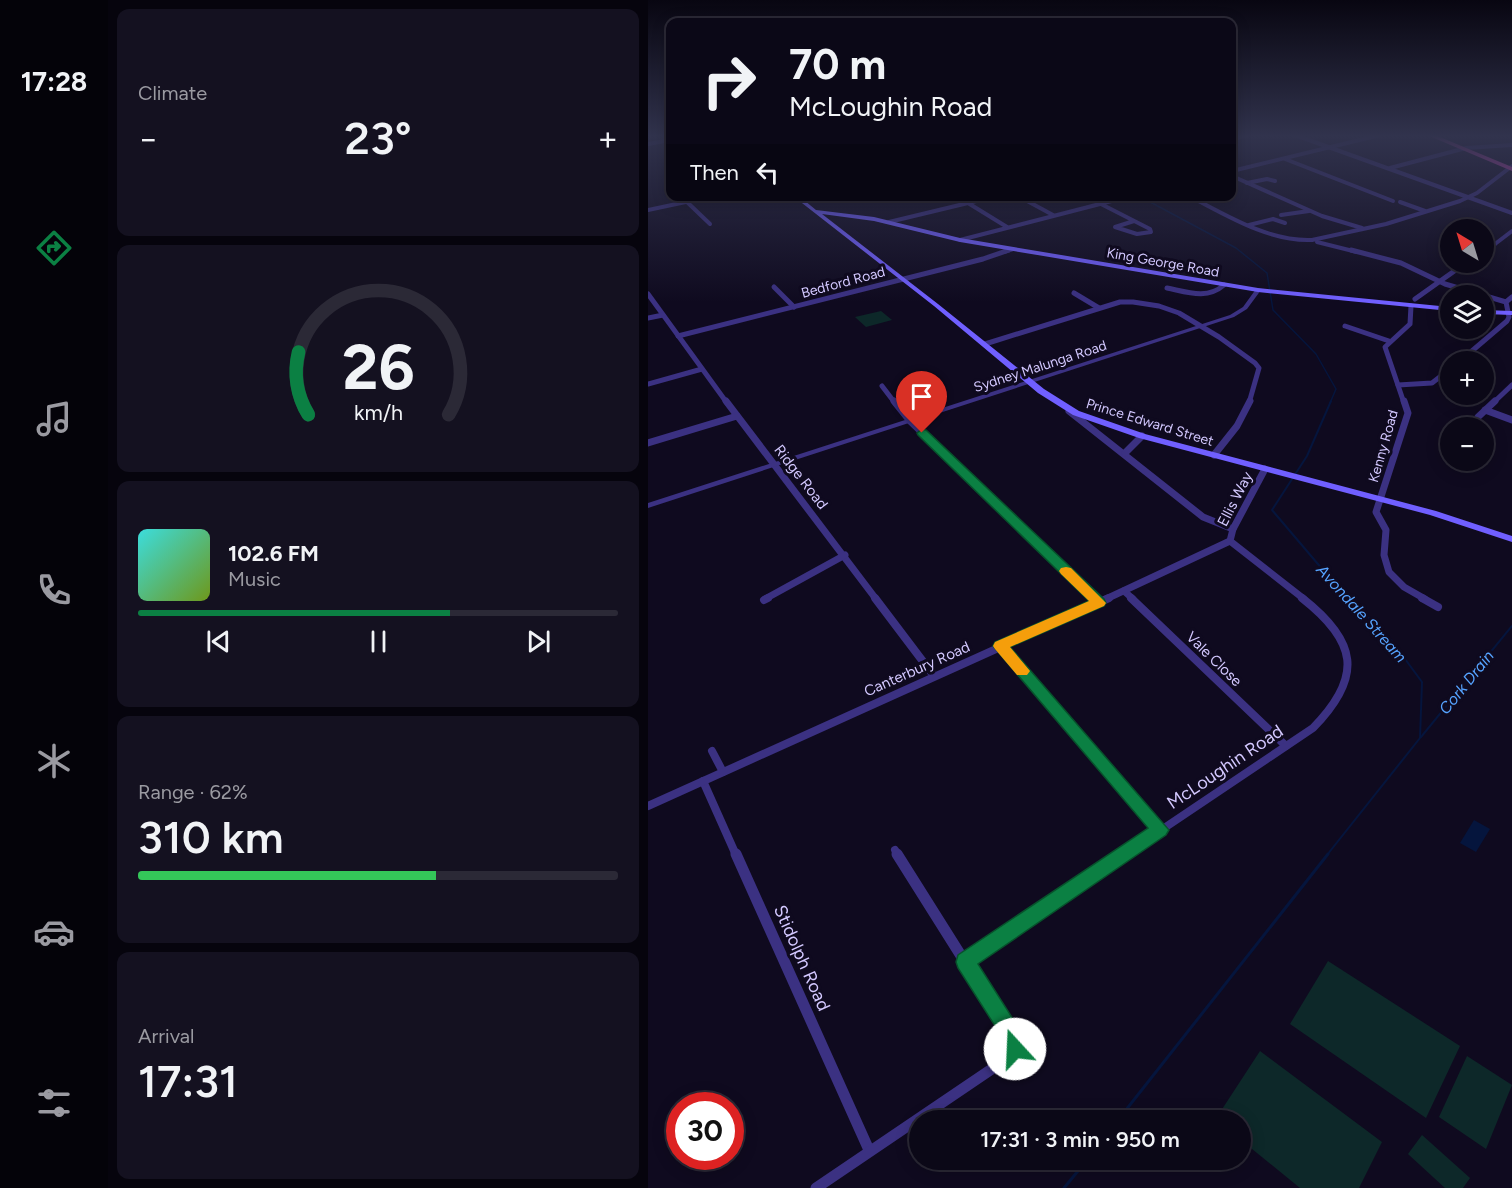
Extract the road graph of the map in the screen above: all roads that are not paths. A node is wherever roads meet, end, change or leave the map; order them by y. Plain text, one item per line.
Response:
1 (1264, 190) edge
2 (1366, 190) edge
3 (1451, 190) edge
4 (1479, 190) edge
5 (1469, 197) junction
6 (692, 201) edge
7 (802, 201) edge
8 (976, 201) edge
9 (1027, 201) edge
10 (1112, 201) edge
11 (1200, 201) edge
12 (1393, 201) dead end
13 (687, 202) junction
14 (1400, 202) dead end
15 (805, 203) junction
16 (968, 203) junction
17 (1101, 204) junction
18 (648, 210) edge
19 (831, 210) junction
20 (814, 211) junction
21 (1310, 211) junction
22 (1425, 211) junction
23 (1512, 213) edge
24 (1053, 215) junction
25 (1281, 215) dead end
26 (823, 219) junction
27 (1134, 221) junction
28 (889, 222) junction
29 (1285, 223) dead end
30 (710, 224) dead end
31 (1250, 225) junction
32 (1007, 227) junction
33 (1363, 229) junction
34 (1512, 231) edge
35 (960, 240) junction
36 (1313, 240) junction
37 (1495, 244) edge
38 (1013, 249) junction
39 (1451, 273) edge
40 (902, 279) junction
41 (1440, 281) junction
42 (1224, 285) junction
43 (774, 287) dead end
44 (1167, 288) dead end
45 (1258, 290) junction
46 (1074, 293) dead end
47 (648, 294) edge
48 (1512, 297) edge
49 (1413, 302) junction
50 (1506, 302) junction
51 (794, 307) junction
52 (1440, 307) edge
53 (1099, 308) junction
54 (1494, 312) edge
55 (1510, 313) edge
56 (663, 315) junction
57 (648, 318) edge
58 (1200, 326) junction
59 (1346, 326) dead end
60 (678, 336) junction
61 (1389, 341) junction
62 (985, 344) junction
63 (1472, 351) edge
64 (702, 369) junction
65 (1440, 377) edge
66 (1030, 382) junction
67 (648, 384) edge
68 (1398, 385) junction
69 (1512, 385) edge
70 (882, 387) dead end
71 (1063, 406) junction
72 (1485, 410) junction
73 (737, 416) junction
74 (1478, 417) dead end
75 (1512, 420) edge
76 (910, 421) junction
77 (1142, 436) junction
78 (648, 443) edge
79 (1125, 453) junction
80 (1214, 455) junction
81 (775, 465) junction
82 (1265, 469) junction
83 (1380, 499) junction
84 (648, 506) edge
85 (1233, 529) junction
86 (1512, 539) edge
87 (1230, 541) junction
88 (844, 555) junction
89 (1124, 591) junction
90 (764, 600) dead end
91 (1099, 603) junction
92 (1438, 607) dead end
93 (1000, 646) junction
94 (934, 676) junction
95 (1286, 746) junction
96 (712, 751) dead end
97 (723, 772) junction
98 (703, 781) junction
99 (648, 806) edge
100 (1160, 830) junction
101 (895, 850) dead end
102 (965, 962) junction
103 (869, 1150) junction
104 (816, 1188) edge

1 - 21 street
2 - 12 street
3 - 5 street
4 - 5 street
5 - 22 street
5 - 23 street
6 - 13 street
7 - 15 main road
8 - 16 street
9 - 24 street
10 - 17 street
11 - 31 street
13 - 18 street
13 - 30 street
14 - 22 street
15 - 19 main road
15 - 20 main road, Prince Edward Street
16 - 28 street
16 - 32 street
17 - 24 street
17 - 27 street
19 - 20 main road, King George Road
19 - 26 main road
19 - 28 main road, King George Road
20 - 26 main road, Prince Edward Street
21 - 25 street
21 - 33 street
22 - 33 street
24 - 32 street
26 - 40 main road, Prince Edward Street
27 - 27 street
28 - 35 main road, King George Road
29 - 31 street
31 - 36 street
32 - 35 street
33 - 36 street
34 - 37 street
35 - 38 main road, King George Road
36 - 41 street
38 - 40 street, Bedford Road
38 - 42 main road, King George Road
39 - 41 street
40 - 51 street, Bedford Road
40 - 62 main road, Prince Edward Street
41 - 49 street
41 - 50 street
42 - 44 street
42 - 45 main road, King George Road
43 - 51 street
45 - 49 main road, King George Road
45 - 58 street, Sydney Malunga Road
46 - 53 street
47 - 56 street, Ridge Road
48 - 50 street
49 - 52 main road, King George Road
49 - 61 street
50 - 55 street
51 - 60 street, Bedford Road
53 - 58 street
53 - 62 street
54 - 55 main road
55 - 63 street
56 - 57 street
56 - 60 street, Ridge Road
58 - 66 street, Sydney Malunga Road
58 - 80 street
59 - 61 street
60 - 64 street, Ridge Road
61 - 68 street, Kenny Road
62 - 66 main road, Prince Edward Street
64 - 67 street
64 - 73 street, Ridge Road
65 - 68 street
66 - 71 main road, Prince Edward Street
66 - 76 street, Sydney Malunga Road
68 - 83 street, Kenny Road
69 - 72 street
70 - 76 street
71 - 77 main road, Prince Edward Street
71 - 79 street
72 - 74 street
72 - 75 street
73 - 78 street
73 - 81 street, Ridge Road
76 - 81 street, Sydney Malunga Road
76 - 91 street
77 - 79 street
77 - 80 main road, Prince Edward Street
79 - 85 street
80 - 82 main road, Prince Edward Street
81 - 84 street, Sydney Malunga Road
81 - 88 street, Ridge Road
82 - 83 main road, Prince Edward Street
82 - 85 street, Ellis Way
83 - 86 main road, Prince Edward Street
83 - 92 street
85 - 87 street, Ellis Way
87 - 89 street, Canterbury Road
87 - 95 street, McLoughin Road
88 - 90 street
88 - 94 street, Ridge Road
89 - 91 street, Canterbury Road
89 - 95 street, Vale Close
91 - 93 street, Canterbury Road
93 - 94 street, Canterbury Road
93 - 100 street
94 - 97 street, Canterbury Road
95 - 100 street, McLoughin Road
96 - 97 street
97 - 98 street, Canterbury Road
98 - 99 street, Canterbury Road
98 - 103 street, Stidolph Road
100 - 102 street, McLoughin Road
101 - 102 street
102 - 103 street
103 - 104 street

